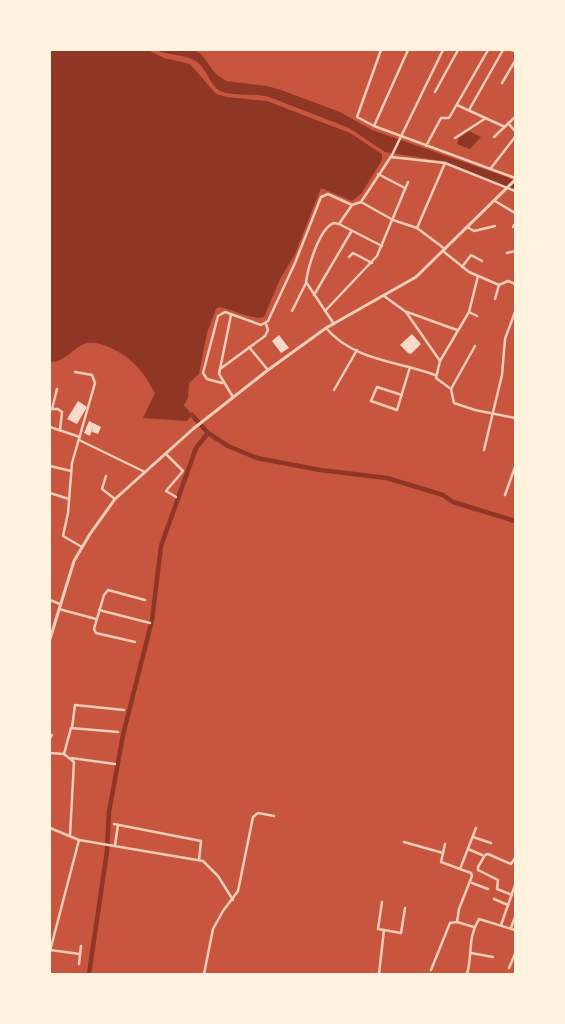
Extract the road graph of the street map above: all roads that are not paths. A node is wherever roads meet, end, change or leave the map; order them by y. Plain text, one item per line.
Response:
1 (381, 50) edge
2 (408, 50) edge
3 (443, 50) edge
4 (458, 50) edge
5 (488, 50) edge
6 (503, 50) edge
7 (515, 61) edge
8 (502, 83) dead end
9 (435, 92) dead end
10 (457, 105) junction
11 (469, 110) junction
12 (515, 117) edge
13 (486, 118) junction
14 (508, 123) junction
15 (374, 126) junction
16 (505, 127) junction
17 (515, 131) edge
18 (400, 137) junction
19 (494, 137) dead end
20 (515, 137) edge
21 (455, 138) dead end
22 (426, 146) junction
23 (392, 156) junction
24 (445, 164) junction
25 (491, 168) junction
26 (378, 174) junction
27 (515, 179) edge
28 (408, 182) dead end
29 (405, 188) junction
30 (507, 188) junction
31 (515, 191) edge
32 (495, 201) junction
33 (361, 202) junction
34 (352, 205) junction
35 (515, 213) edge
36 (392, 220) junction
37 (339, 224) junction
38 (495, 226) dead end
39 (467, 227) junction
40 (417, 228) junction
41 (352, 232) junction
42 (382, 246) junction
43 (444, 250) junction
44 (515, 252) edge
45 (507, 253) dead end
46 (349, 257) dead end
47 (482, 261) dead end
48 (372, 263) junction
49 (462, 267) junction
50 (478, 276) junction
51 (306, 282) junction
52 (515, 283) edge
53 (499, 285) junction
54 (314, 295) junction
55 (384, 296) junction
56 (494, 298) dead end
57 (292, 310) dead end
58 (325, 311) junction
59 (406, 312) junction
60 (470, 312) junction
61 (515, 312) edge
62 (231, 314) junction
63 (477, 316) dead end
64 (265, 324) junction
65 (334, 324) junction
66 (326, 328) junction
67 (458, 330) junction
68 (475, 346) dead end
69 (249, 347) junction
70 (357, 350) junction
71 (440, 361) junction
72 (410, 367) junction
73 (220, 368) junction
74 (268, 370) junction
75 (75, 372) dead end
76 (435, 375) junction
77 (222, 383) junction
78 (57, 389) dead end
79 (451, 389) junction
80 (334, 390) dead end
81 (402, 395) junction
82 (233, 397) junction
83 (51, 409) edge
84 (492, 414) junction
85 (515, 418) edge
86 (50, 427) edge
87 (60, 430) junction
88 (79, 438) junction
89 (484, 450) dead end
90 (166, 454) junction
91 (50, 466) edge
92 (515, 467) edge
93 (71, 471) junction
94 (145, 472) junction
95 (106, 476) dead end
96 (50, 493) edge
97 (505, 494) dead end
98 (176, 497) dead end
99 (69, 499) junction
100 (115, 500) junction
101 (82, 547) junction
102 (50, 600) edge
103 (145, 600) dead end
104 (60, 604) junction
105 (58, 609) junction
106 (99, 610) junction
107 (96, 619) junction
108 (150, 623) dead end
109 (50, 638) edge
110 (135, 642) dead end
111 (124, 710) dead end
112 (72, 728) junction
113 (118, 732) dead end
114 (50, 752) edge
115 (64, 754) junction
116 (70, 758) junction
117 (115, 764) dead end
118 (274, 816) dead end
119 (114, 824) dead end
120 (118, 825) junction
121 (50, 828) edge
122 (476, 828) dead end
123 (70, 836) junction
124 (472, 836) junction
125 (79, 840) junction
126 (404, 842) dead end
127 (491, 843) dead end
128 (445, 844) dead end
129 (113, 845) junction
130 (468, 849) junction
131 (443, 854) junction
132 (482, 855) dead end
133 (515, 858) edge
134 (199, 860) junction
135 (460, 869) junction
136 (472, 883) junction
137 (515, 885) edge
138 (488, 889) dead end
139 (512, 895) junction
140 (494, 899) dead end
141 (233, 900) junction
142 (382, 902) dead end
143 (508, 905) junction
144 (406, 908) dead end
145 (515, 917) edge
146 (457, 922) junction
147 (501, 925) junction
148 (474, 927) junction
149 (511, 928) junction
150 (384, 930) junction
151 (515, 930) edge
152 (51, 941) edge
153 (81, 946) dead end
154 (50, 951) edge
155 (471, 953) junction
156 (80, 954) junction
157 (515, 954) edge
158 (493, 957) dead end
159 (78, 964) dead end
160 (509, 968) dead end
161 (431, 970) dead end
162 (204, 974) edge
163 (378, 974) edge
164 (467, 974) edge

1 - 15 street
2 - 15 street
3 - 18 street
4 - 9 street
5 - 10 street
6 - 11 street
7 - 8 street
10 - 11 street
10 - 22 street
11 - 13 street
12 - 14 street
13 - 16 street
13 - 21 street
14 - 16 street
14 - 17 street
15 - 18 street
16 - 19 street
18 - 22 street
18 - 23 street
20 - 25 street
22 - 25 street
23 - 24 street
23 - 26 street
24 - 30 street
24 - 40 street
25 - 27 street
26 - 29 street
26 - 33 street
27 - 30 street
28 - 29 street
29 - 36 street
30 - 31 street
30 - 32 street
32 - 35 street
32 - 39 street
33 - 34 street
33 - 36 street
34 - 37 street
34 - 64 street
36 - 40 street
36 - 42 street
37 - 41 street
37 - 51 street
38 - 39 street
39 - 43 street
40 - 43 street
41 - 42 street
41 - 54 street
42 - 48 street
43 - 49 street
43 - 55 street
44 - 45 street
46 - 48 street
47 - 49 street
48 - 58 street
49 - 50 street
50 - 53 street
50 - 60 street
51 - 54 street
51 - 57 street
52 - 53 street
53 - 56 street
54 - 58 street
55 - 59 street
55 - 65 street
58 - 65 street
59 - 67 street
59 - 71 street
60 - 63 street
60 - 67 street
61 - 84 street
62 - 64 street
62 - 73 street
62 - 77 street
64 - 69 street
65 - 66 street
66 - 70 street
66 - 74 street
67 - 71 street
68 - 79 street
69 - 73 street
69 - 74 street
70 - 72 street
70 - 80 street
71 - 76 street
72 - 76 street
72 - 81 street
73 - 77 street
74 - 82 street
75 - 88 street
76 - 79 street
77 - 82 street
78 - 83 street
79 - 84 street
81 - 81 street
82 - 90 street
83 - 87 street
84 - 85 street
84 - 89 street
86 - 87 street
87 - 88 street
88 - 93 street
88 - 94 street
90 - 94 street
90 - 98 street
91 - 93 street
92 - 97 street
93 - 99 street
94 - 100 street
95 - 100 street
96 - 99 street
99 - 101 street
100 - 101 street
101 - 104 street
102 - 104 street
103 - 106 street
104 - 105 street
105 - 107 street
105 - 109 street
106 - 107 street
106 - 108 street
107 - 110 street
111 - 112 street
112 - 113 street
112 - 115 street
114 - 115 street
115 - 116 street
116 - 117 street
116 - 123 street
118 - 141 street
119 - 120 street
120 - 129 street
120 - 134 street
121 - 123 street
122 - 124 street
123 - 125 street
124 - 127 street
124 - 130 street
125 - 129 street
125 - 152 street
126 - 131 street
128 - 131 street
129 - 134 street
130 - 132 street
130 - 135 street
131 - 135 street
133 - 139 street
134 - 141 street
135 - 136 street
136 - 138 street
136 - 146 street
137 - 139 street
139 - 143 street
140 - 143 street
141 - 162 street
142 - 150 street
143 - 147 street
144 - 150 street
145 - 149 street
146 - 148 street
146 - 161 street
147 - 148 street
147 - 149 street
148 - 155 street
149 - 151 street
150 - 163 street
152 - 154 street
153 - 156 street
154 - 156 street
155 - 158 street
155 - 164 street
156 - 159 street
157 - 160 street

